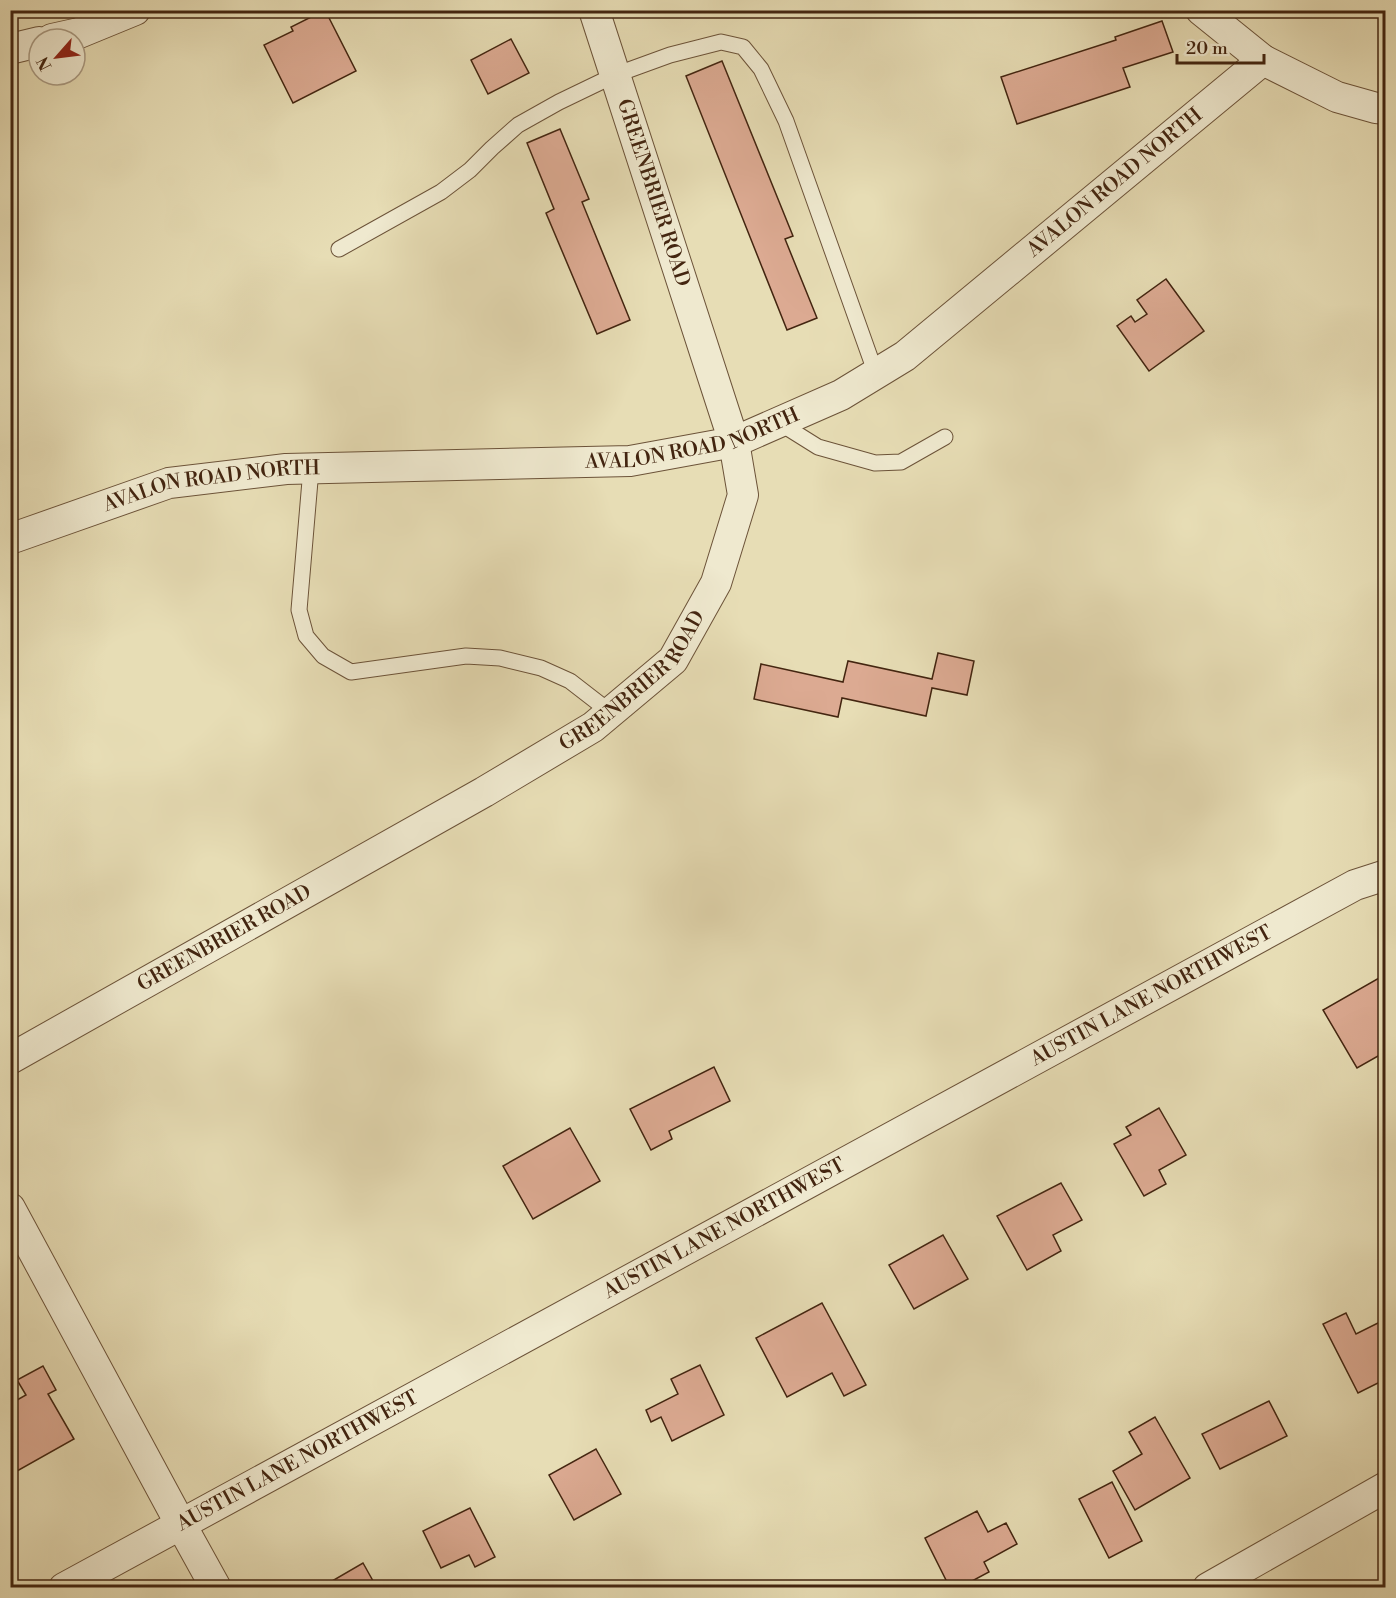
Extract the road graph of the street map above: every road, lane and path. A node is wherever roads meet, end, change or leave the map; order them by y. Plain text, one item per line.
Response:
1 (135, 10) edge
2 (594, 10) edge
3 (1201, 10) edge
4 (87, 30) edge
5 (27, 45) edge
6 (10, 49) edge
7 (1263, 60) junction
8 (615, 75) junction
9 (1386, 109) edge
10 (339, 249) dead end
11 (876, 374) junction
12 (778, 422) junction
13 (945, 437) dead end
14 (734, 442) junction
15 (312, 469) junction
16 (10, 539) edge
17 (610, 712) junction
18 (1386, 875) edge
19 (10, 1059) edge
20 (10, 1208) edge
21 (1386, 1487) edge
22 (180, 1523) junction
23 (64, 1587) edge
24 (216, 1587) edge
25 (1208, 1587) edge

1 - 4 street
2 - 8 street, GREENBRIER ROAD
3 - 7 street
5 - 6 street
7 - 9 street
7 - 11 street, AVALON ROAD NORTH
8 - 10 lane
8 - 11 lane
8 - 14 street, GREENBRIER ROAD
11 - 12 street, AVALON ROAD NORTH
12 - 13 lane
12 - 14 street, AVALON ROAD NORTH
14 - 15 street, AVALON ROAD NORTH
14 - 17 street, GREENBRIER ROAD
15 - 16 street, AVALON ROAD NORTH
15 - 17 lane
17 - 19 street, GREENBRIER ROAD
18 - 22 street, AUSTIN LANE NORTHWEST
20 - 22 street
21 - 25 street
22 - 23 street, AUSTIN LANE NORTHWEST
22 - 24 street

